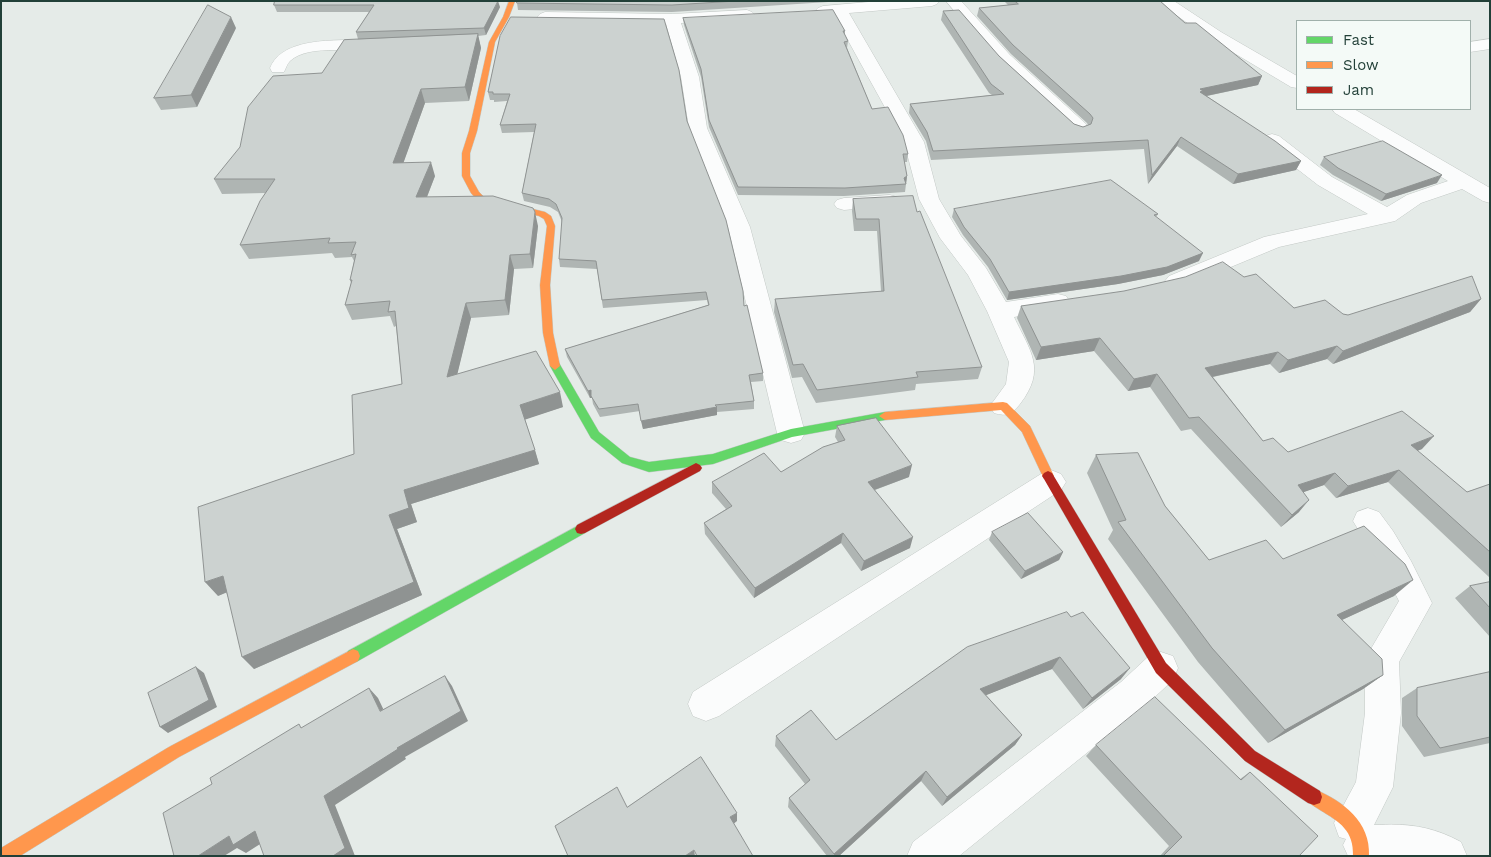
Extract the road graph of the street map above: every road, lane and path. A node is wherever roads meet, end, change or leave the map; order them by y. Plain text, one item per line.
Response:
1 (512, 1) edge
2 (932, 1) edge
3 (953, 1) edge
4 (1163, 1) edge
5 (706, 9) edge
6 (839, 10) junction
7 (810, 12) edge
8 (762, 14) edge
9 (506, 17) junction
10 (672, 19) junction
11 (474, 42) edge
12 (492, 42) junction
13 (398, 44) edge
14 (1490, 44) edge
15 (1471, 47) edge
16 (278, 68) dead end
17 (1293, 77) edge
18 (1343, 110) edge
19 (1078, 128) edge
20 (1254, 128) edge
21 (1464, 182) junction
22 (1490, 197) edge
23 (929, 200) junction
24 (844, 204) dead end
25 (1387, 216) junction
26 (1153, 287) edge
27 (1079, 299) edge
28 (999, 311) junction
29 (1003, 406) junction
30 (791, 432) junction
31 (713, 459) junction
32 (1051, 482) junction
33 (1368, 521) dead end
34 (1161, 668) junction
35 (706, 704) dead end
36 (1360, 847) edge
37 (4, 856) edge
38 (926, 856) edge
39 (1447, 856) edge

1 - 9 street
2 - 6 street
3 - 19 street
4 - 17 street
5 - 8 street
5 - 10 street
6 - 7 street
6 - 23 street
9 - 10 street
9 - 12 street
10 - 30 street
11 - 12 street
12 - 31 street
13 - 16 street
14 - 15 street
18 - 21 street
20 - 25 street
21 - 22 street
21 - 25 street
23 - 24 street
23 - 28 street
25 - 26 street
27 - 28 street
28 - 29 street
29 - 30 street
29 - 32 street
30 - 31 street
31 - 37 street
32 - 34 street
32 - 35 street
33 - 36 street
34 - 36 street
34 - 38 street
36 - 39 street

